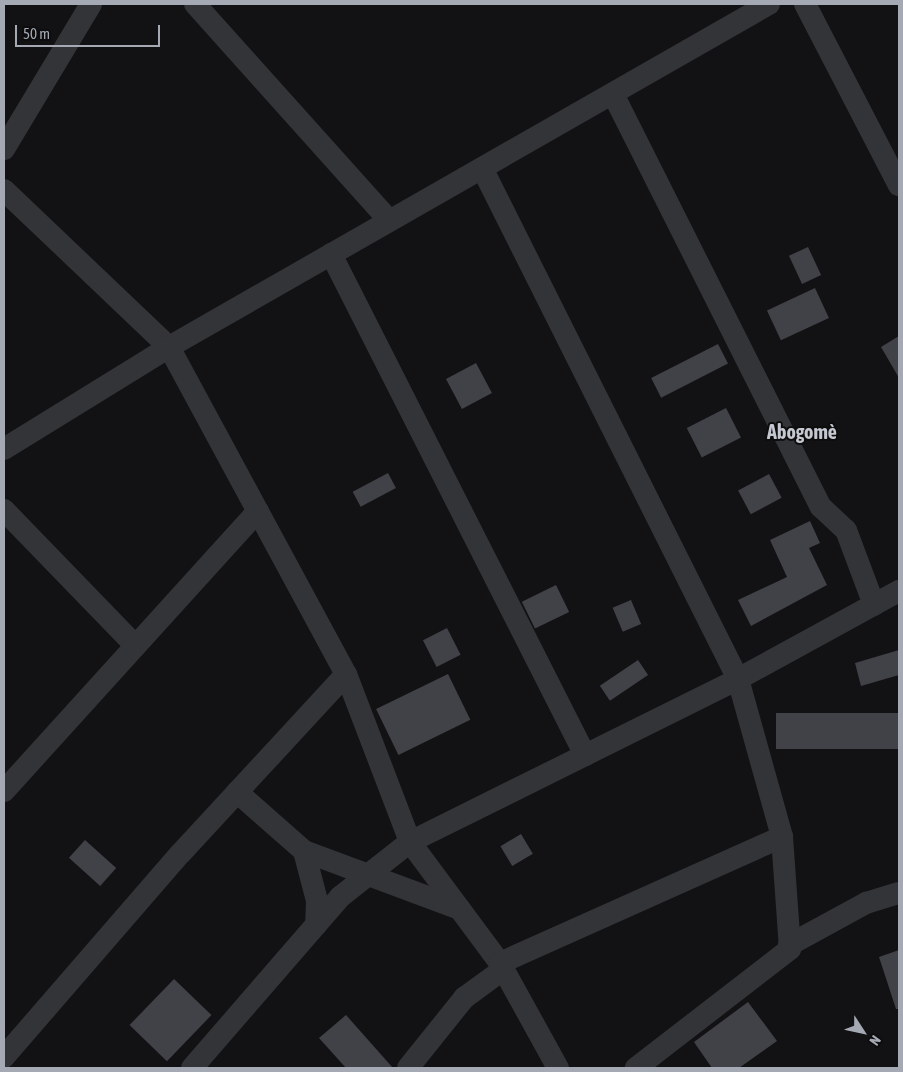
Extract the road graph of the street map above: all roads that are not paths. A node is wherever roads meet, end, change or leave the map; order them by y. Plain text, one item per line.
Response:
1 (91, 4) edge
2 (195, 4) edge
3 (769, 4) edge
4 (805, 4) edge
5 (613, 94) junction
6 (4, 149) edge
7 (483, 170) junction
8 (899, 185) edge
9 (4, 190) edge
10 (389, 220) junction
11 (331, 254) junction
12 (169, 347) junction
13 (4, 449) edge
14 (258, 511) junction
15 (5, 516) edge
16 (899, 591) edge
17 (874, 605) junction
18 (134, 644) junction
19 (346, 674) junction
20 (738, 679) junction
21 (585, 755) junction
22 (4, 791) edge
23 (237, 792) junction
24 (782, 837) junction
25 (410, 842) junction
26 (304, 851) junction
27 (369, 873) junction
28 (899, 893) edge
29 (460, 909) junction
30 (316, 925) junction
31 (789, 945) junction
32 (501, 967) junction
33 (4, 1057) edge
34 (192, 1068) edge
35 (408, 1068) edge
36 (558, 1068) edge
37 (636, 1068) edge

1 - 6 street
2 - 10 street
3 - 5 street
4 - 8 street
5 - 7 street
5 - 17 street
7 - 10 street
7 - 20 street
9 - 12 street
10 - 11 street
11 - 12 street
11 - 21 street
12 - 13 street
12 - 14 street
14 - 18 street
14 - 19 street
15 - 18 street
16 - 17 street
17 - 20 street
18 - 22 street
19 - 23 street
19 - 25 street
20 - 21 street
20 - 24 street
21 - 25 street
23 - 26 street
23 - 33 street
24 - 31 street
24 - 32 street
25 - 27 street
25 - 29 street
26 - 27 street
26 - 30 street
27 - 29 street
27 - 30 street
28 - 31 street
29 - 32 street
30 - 34 street
31 - 37 street
32 - 35 street
32 - 36 street

